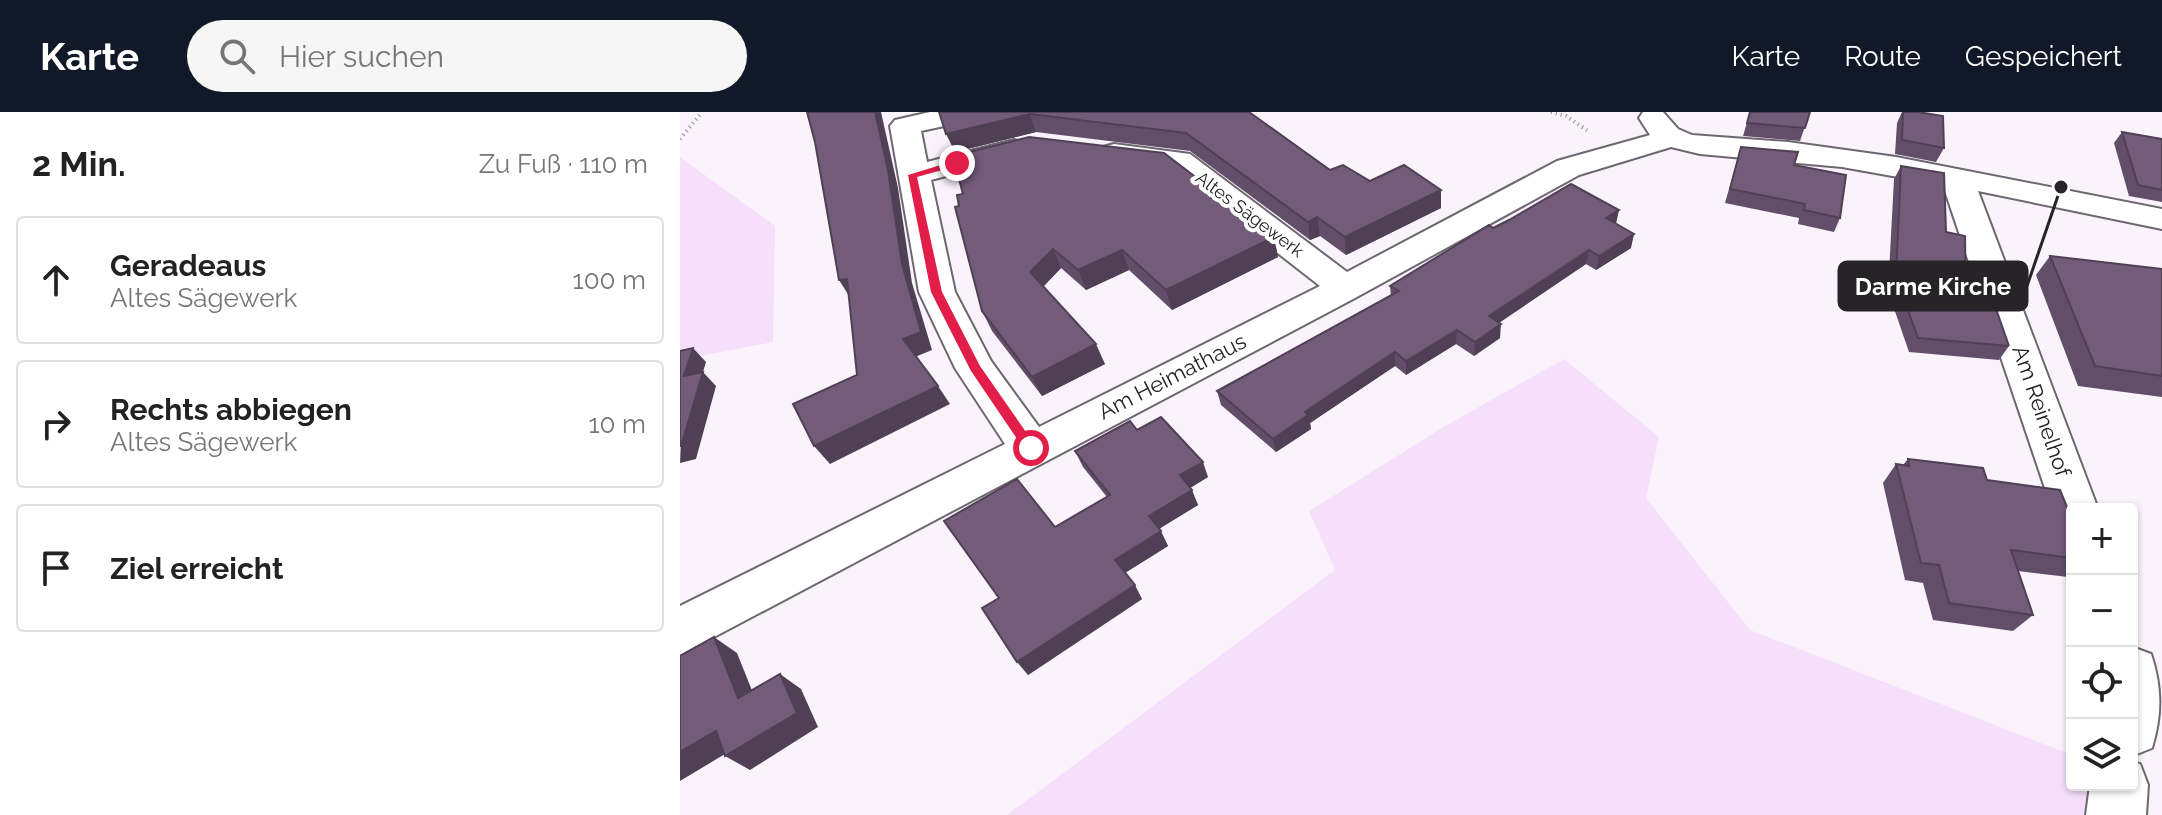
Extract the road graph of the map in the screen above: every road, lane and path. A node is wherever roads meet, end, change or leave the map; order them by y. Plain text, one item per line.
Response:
1 (702, 112) edge
2 (1551, 112) edge
3 (967, 113) edge
4 (1660, 125) edge
5 (680, 139) edge
6 (1596, 159) junction
7 (912, 175) junction
8 (1957, 179) junction
9 (2162, 219) edge
10 (1345, 288) junction
11 (1031, 448) junction
12 (2073, 503) edge
13 (680, 632) edge
14 (2118, 791) edge
15 (2116, 815) edge

1 - 5 path
2 - 6 path
3 - 7 street
4 - 6 street, Am Heimathaus
4 - 8 street
6 - 10 street, Am Heimathaus
7 - 10 street, Altes Sägewerk
7 - 11 street
8 - 9 street
8 - 12 street, Am Reinelhof
10 - 11 street, Am Heimathaus
11 - 13 street, Am Heimathaus
14 - 15 street

